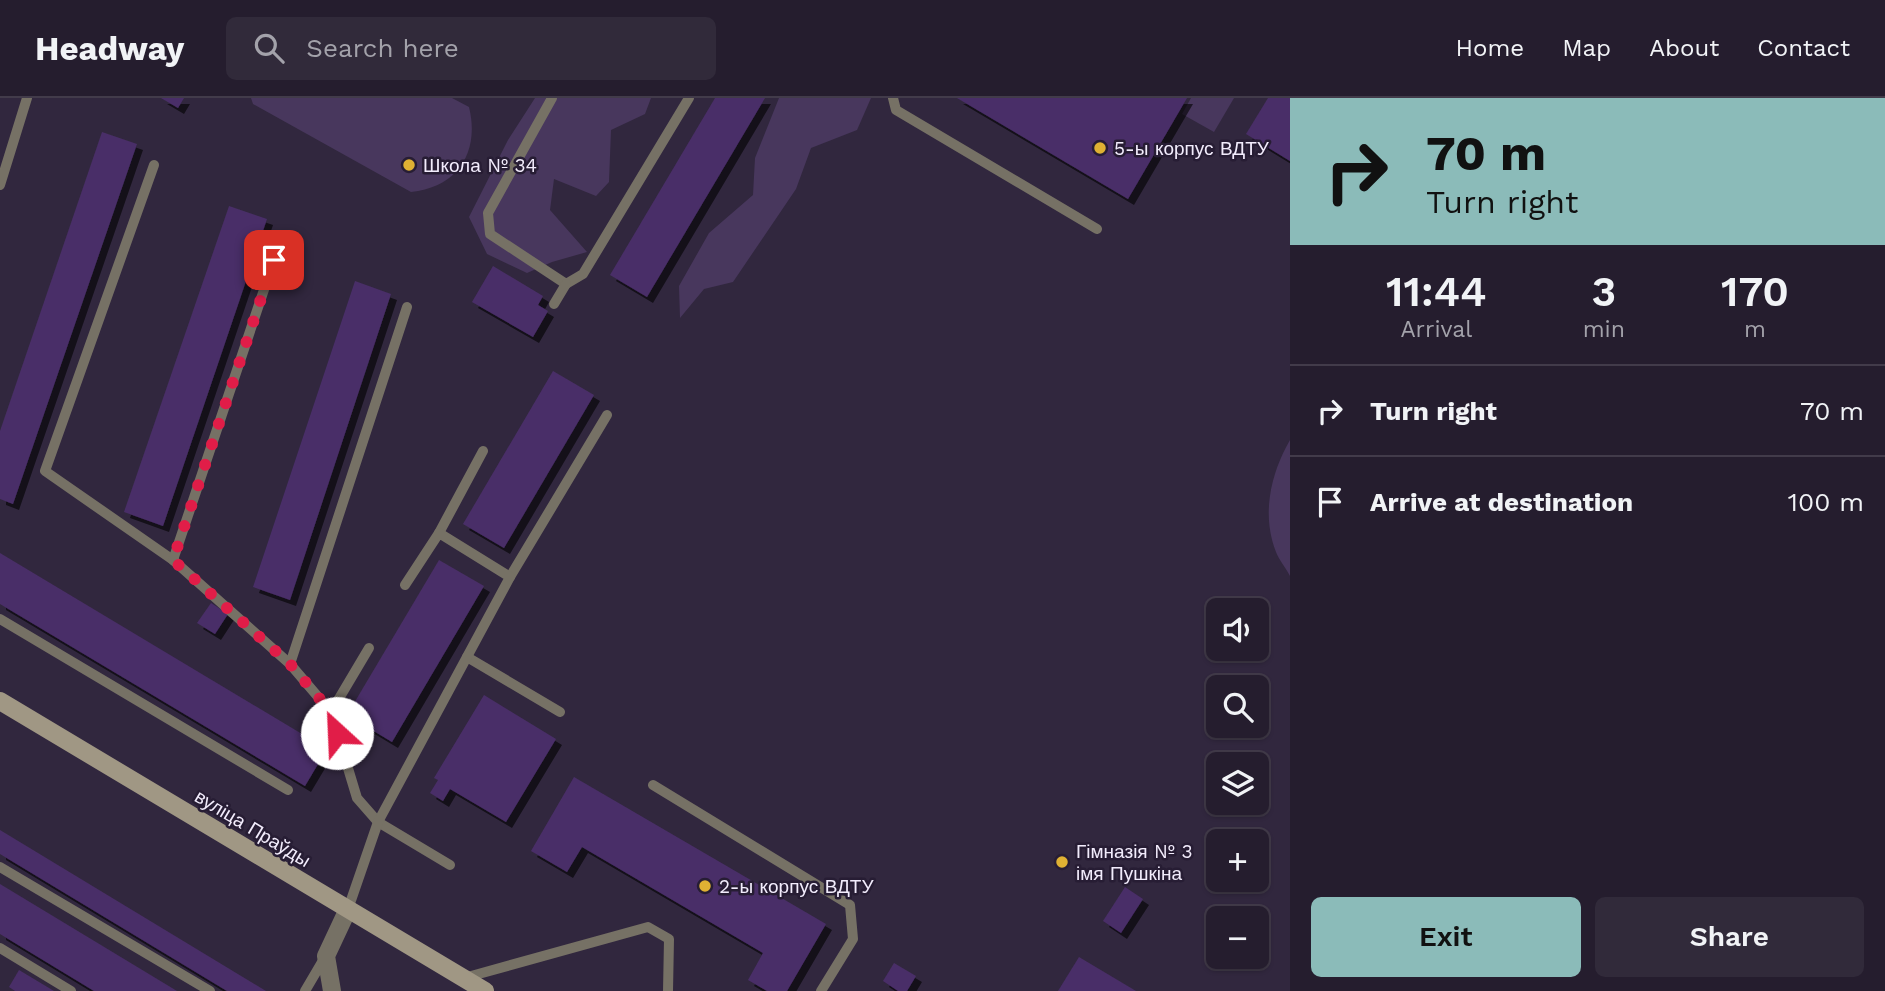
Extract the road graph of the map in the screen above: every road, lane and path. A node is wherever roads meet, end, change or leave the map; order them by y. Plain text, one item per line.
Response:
1 (27, 98) edge
2 (552, 98) edge
3 (689, 98) edge
4 (893, 98) edge
5 (154, 165) dead end
6 (0, 186) edge
7 (1097, 229) dead end
8 (274, 260) dead end
9 (566, 284) junction
10 (554, 303) dead end
11 (407, 307) dead end
12 (607, 415) dead end
13 (483, 451) dead end
14 (439, 533) junction
15 (173, 560) junction
16 (510, 577) junction
17 (405, 585) dead end
18 (0, 619) edge
19 (369, 648) dead end
20 (467, 657) junction
21 (290, 664) junction
22 (0, 701) edge
23 (331, 712) junction
24 (560, 712) dead end
25 (653, 785) dead end
26 (288, 790) dead end
27 (378, 822) junction
28 (450, 865) dead end
29 (0, 867) edge
30 (348, 909) junction
31 (0, 948) edge
32 (326, 956) junction
33 (464, 978) junction
34 (71, 991) edge
35 (210, 991) edge
36 (305, 991) edge
37 (332, 991) edge
38 (485, 991) edge
39 (668, 991) edge
40 (821, 991) edge

1 - 6 lane
2 - 9 lane
3 - 9 lane
4 - 7 lane
5 - 15 lane
8 - 15 lane
9 - 10 lane
11 - 21 lane
12 - 16 lane
13 - 14 lane
14 - 16 lane
14 - 17 lane
15 - 21 lane
16 - 20 lane
18 - 26 lane
19 - 23 lane
20 - 24 lane
20 - 27 lane
21 - 23 lane
22 - 30 main road, вуліца Праўды
23 - 27 lane
25 - 40 lane
27 - 28 lane
27 - 30 lane
29 - 35 lane
30 - 32 street
30 - 33 main road, вуліца Праўды
31 - 34 lane
32 - 36 lane
32 - 37 street
33 - 38 main road, вуліца Праўды
33 - 39 lane

